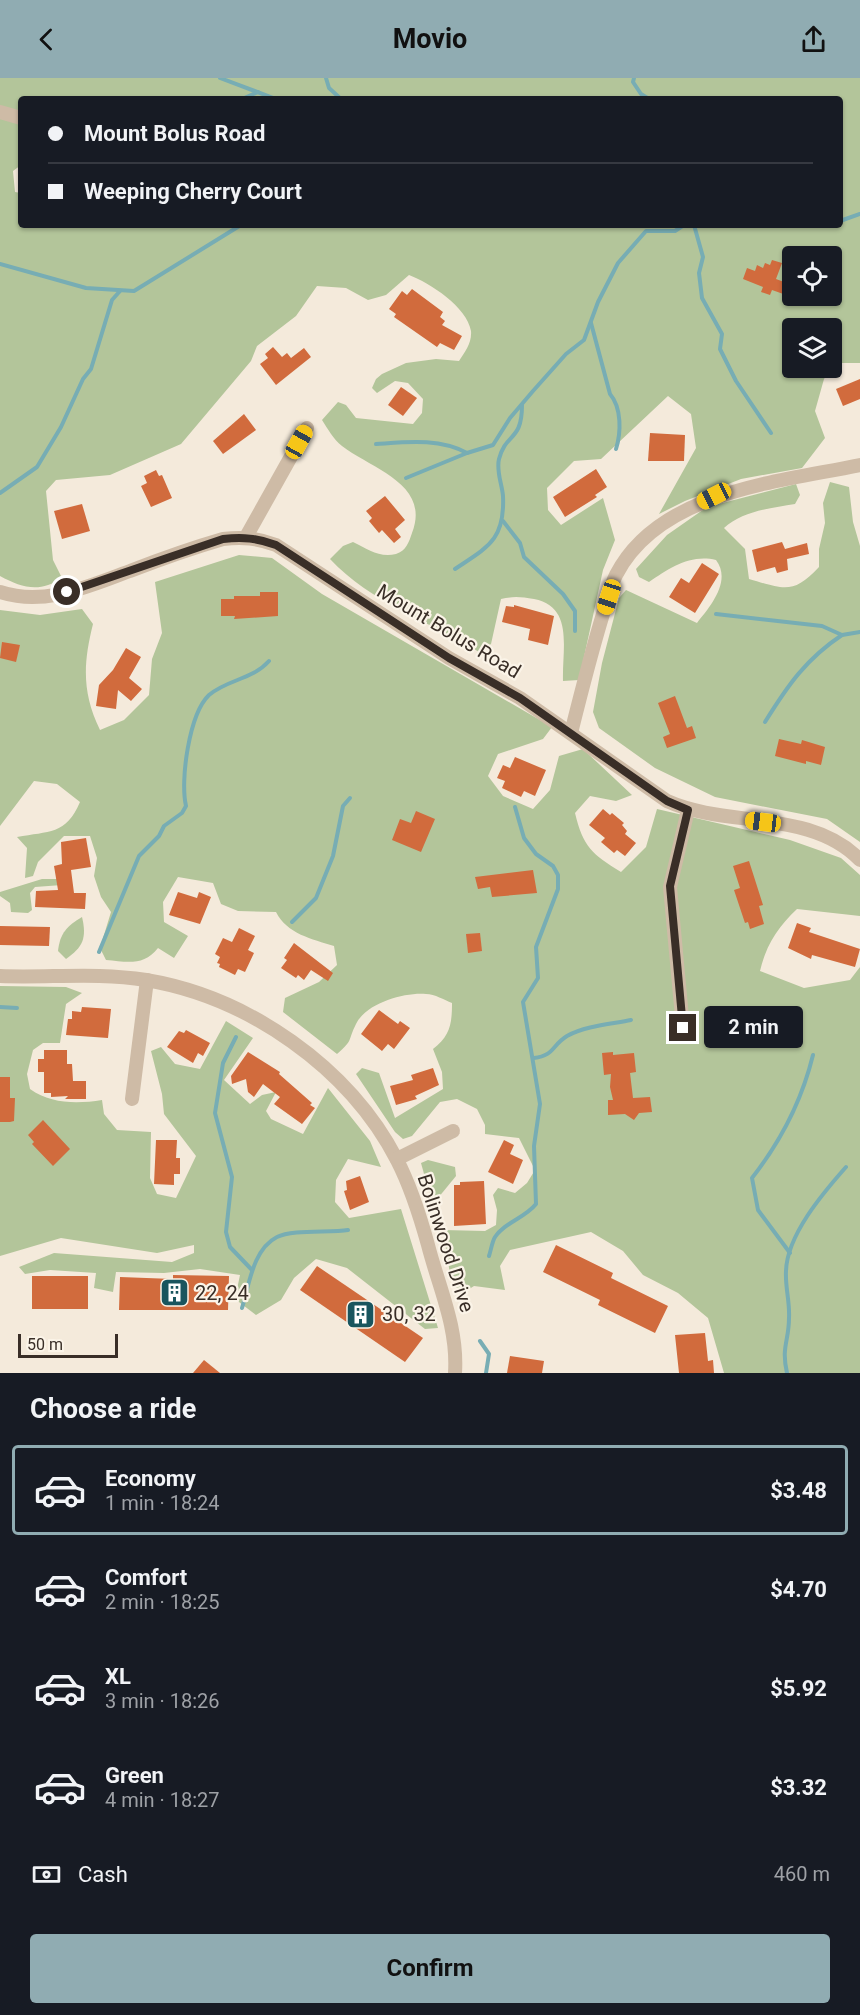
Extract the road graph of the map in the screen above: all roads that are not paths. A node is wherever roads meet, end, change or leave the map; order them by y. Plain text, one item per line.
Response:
1 (0, 112) edge
2 (18, 117) edge
3 (307, 428) dead end
4 (860, 465) edge
5 (246, 537) junction
6 (0, 592) edge
7 (571, 733) junction
8 (688, 810) junction
9 (860, 860) edge
10 (0, 976) edge
11 (147, 980) junction
12 (683, 1028) dead end
13 (132, 1099) dead end
14 (453, 1131) dead end
15 (397, 1159) junction
16 (455, 1373) edge

1 - 2 street
3 - 5 street
4 - 7 street
5 - 6 street, Mount Bolus Road
5 - 7 street, Mount Bolus Road
7 - 8 street, Mount Bolus Road
8 - 9 street, Mount Bolus Road
8 - 12 street
10 - 11 street, Bolinwood Drive
11 - 13 street
11 - 15 street, Bolinwood Drive
14 - 15 street
15 - 16 street, Bolinwood Drive

